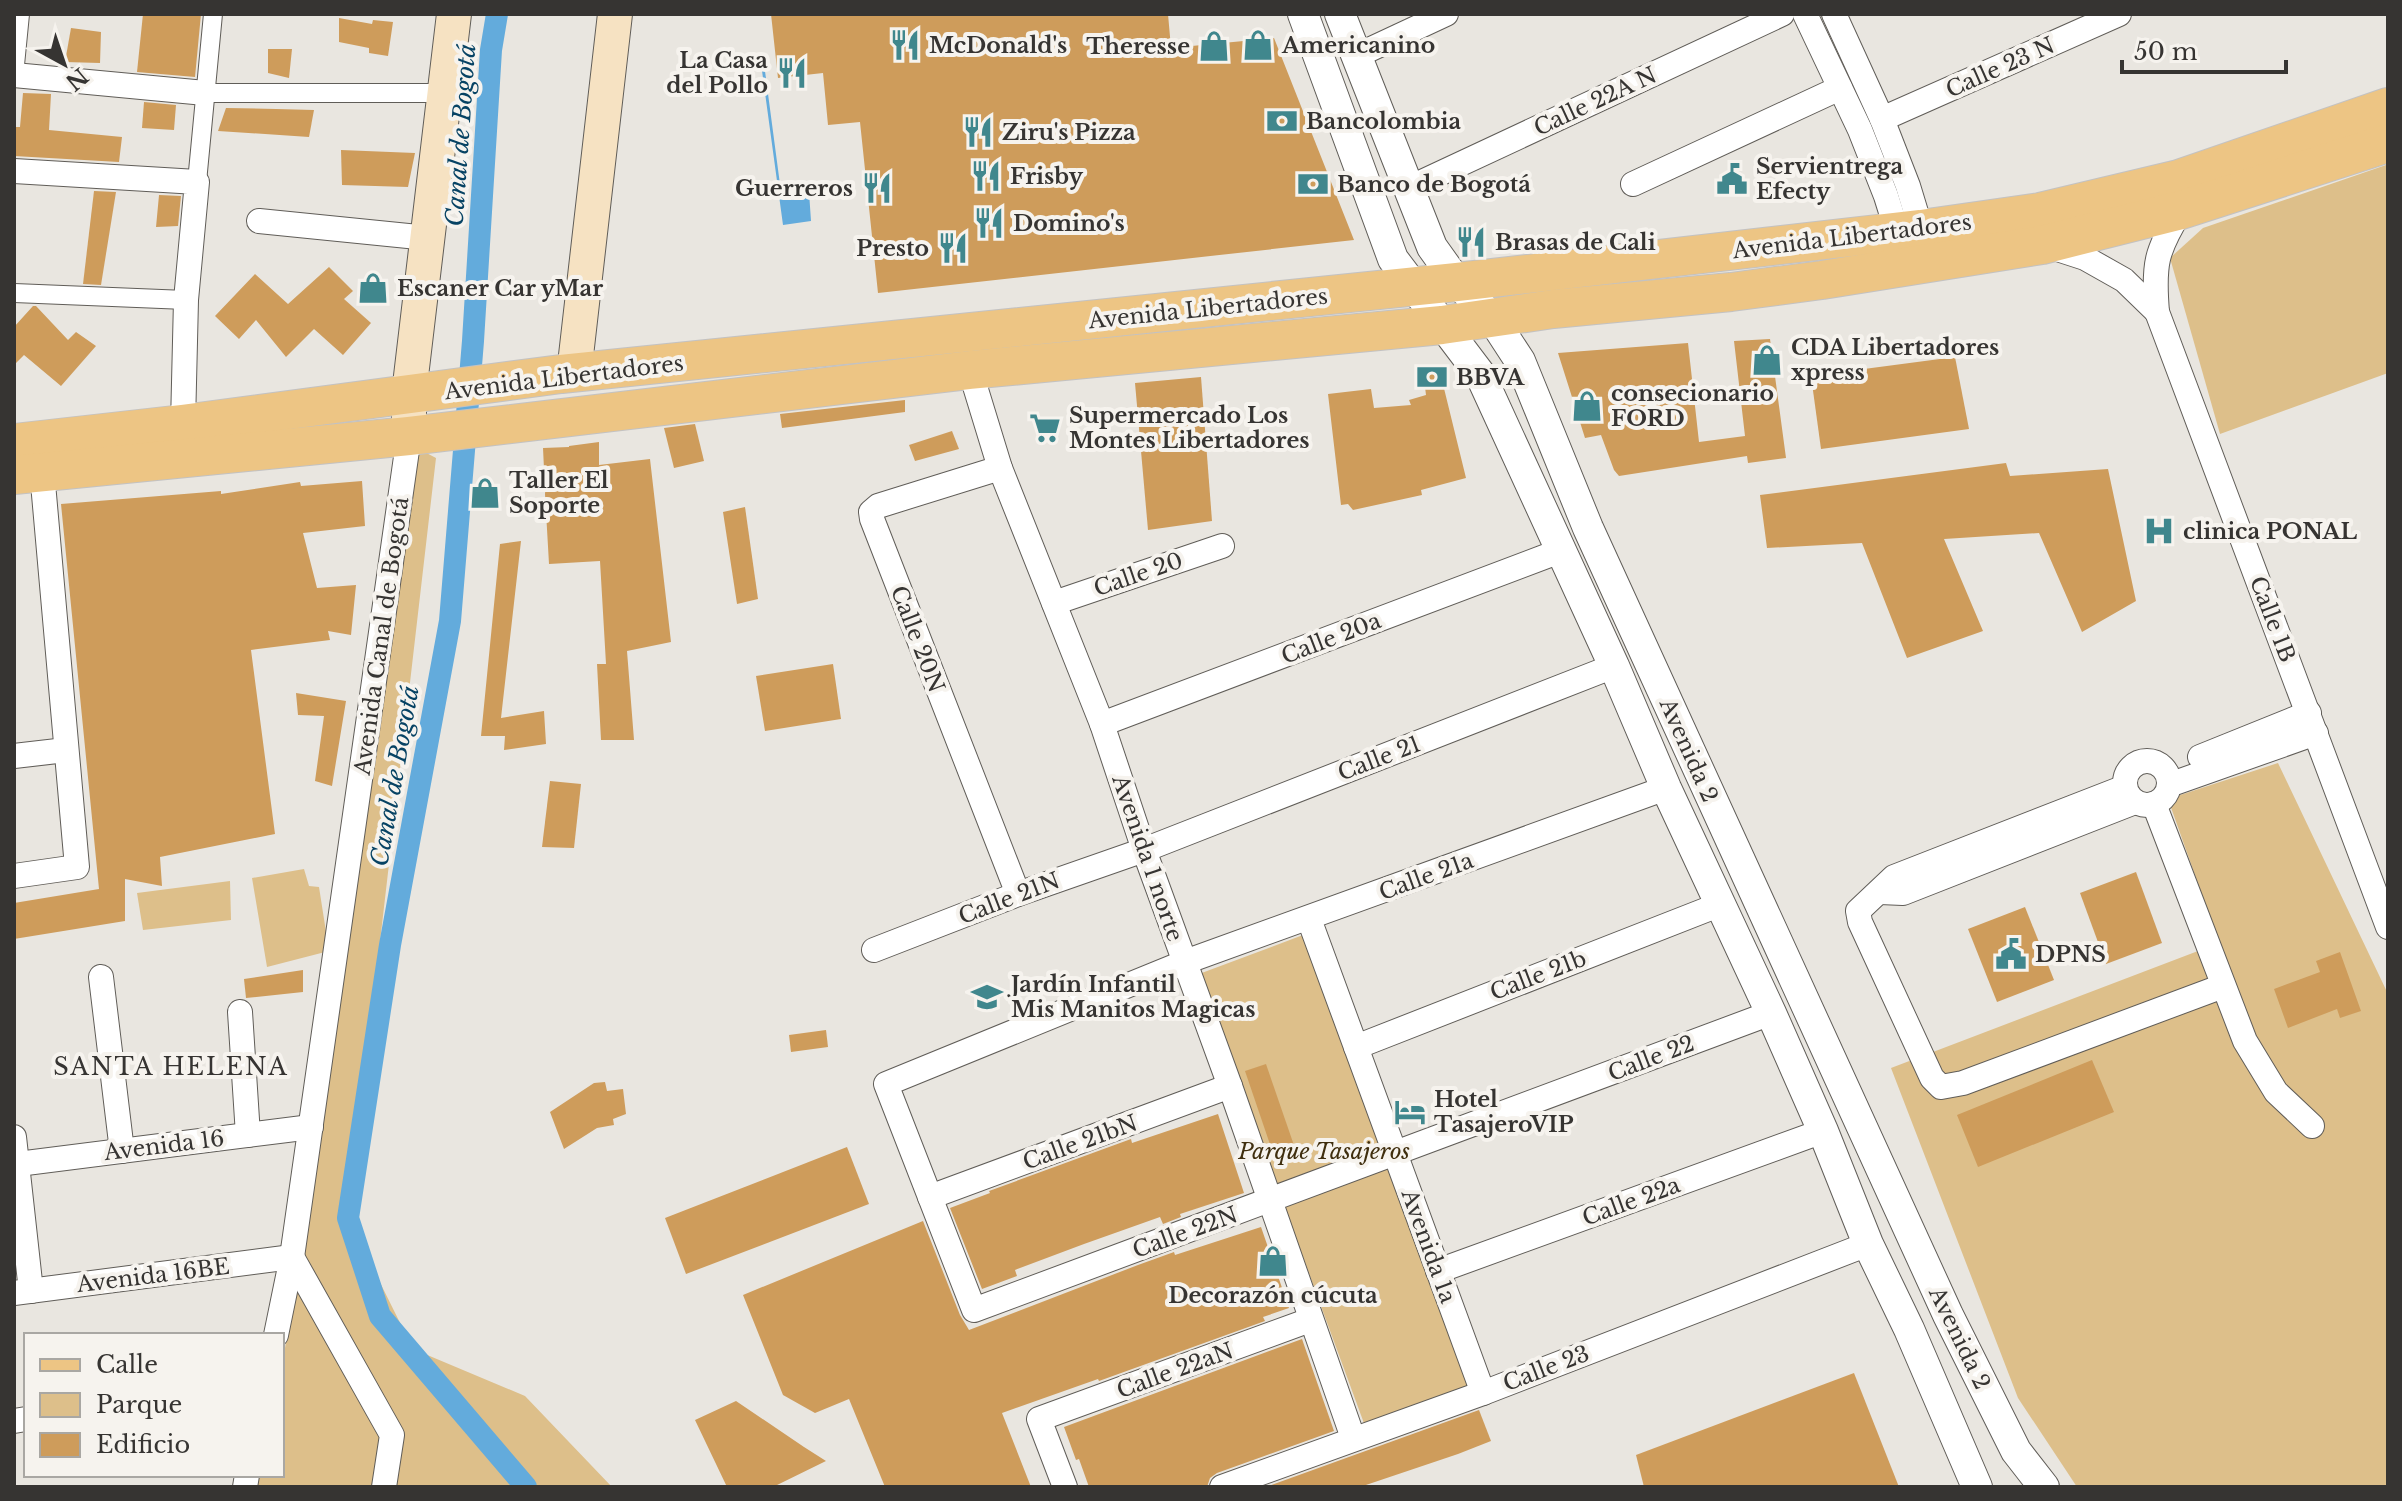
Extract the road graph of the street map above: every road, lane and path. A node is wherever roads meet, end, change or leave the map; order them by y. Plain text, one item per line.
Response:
1 (20, 14) edge
2 (213, 14) edge
3 (454, 14) edge
4 (615, 14) edge
5 (1303, 14) edge
6 (1340, 14) edge
7 (1446, 14) edge
8 (1782, 14) edge
9 (1805, 14) edge
10 (1834, 14) edge
11 (2119, 14) edge
12 (1356, 56) junction
13 (14, 75) edge
14 (1840, 88) junction
15 (205, 93) junction
16 (445, 93) junction
17 (2388, 107) edge
18 (1882, 119) junction
19 (2384, 146) edge
20 (14, 171) edge
21 (197, 182) junction
22 (1633, 184) dead end
23 (1409, 188) junction
24 (2181, 210) junction
25 (259, 221) dead end
26 (428, 238) junction
27 (2042, 245) junction
28 (1915, 248) junction
29 (1457, 282) junction
30 (1412, 286) junction
31 (14, 293) edge
32 (186, 300) junction
33 (2157, 312) junction
34 (1492, 318) junction
35 (1442, 325) junction
36 (970, 370) junction
37 (568, 374) junction
38 (420, 393) junction
39 (183, 417) junction
40 (14, 429) edge
41 (417, 435) junction
42 (14, 443) edge
43 (1000, 468) junction
44 (28, 474) edge
45 (1222, 546) dead end
46 (1560, 551) junction
47 (1054, 603) junction
48 (1614, 666) junction
49 (2312, 723) junction
50 (1102, 724) junction
51 (66, 750) junction
52 (14, 756) edge
53 (1666, 788) junction
54 (2150, 790) junction
55 (1144, 850) junction
56 (14, 876) edge
57 (1018, 894) junction
58 (1721, 904) junction
59 (1309, 919) junction
60 (2388, 927) edge
61 (874, 950) dead end
62 (1185, 962) junction
63 (101, 977) dead end
64 (2223, 986) junction
65 (240, 1012) dead end
66 (1771, 1013) junction
67 (1356, 1047) junction
68 (1230, 1086) junction
69 (2312, 1126) dead end
70 (311, 1127) junction
71 (1823, 1131) junction
72 (248, 1135) junction
73 (14, 1137) edge
74 (122, 1151) junction
75 (1395, 1154) junction
76 (18, 1164) junction
77 (930, 1197) junction
78 (1270, 1200) junction
79 (1868, 1244) junction
80 (292, 1257) junction
81 (1438, 1271) junction
82 (23, 1292) edge
83 (1310, 1320) junction
84 (276, 1333) edge
85 (1483, 1393) junction
86 (1353, 1438) junction
87 (384, 1487) edge
88 (1065, 1487) edge
89 (1222, 1487) edge
90 (1977, 1487) edge
91 (2044, 1487) edge

1 - 13 street
2 - 15 street
3 - 16 main road, Avenida Canal de Bogotá
4 - 37 main road
5 - 30 street, Avenida 2
6 - 12 street, Avenida 2
7 - 12 street
8 - 23 street, Calle 22A N
9 - 14 street
10 - 18 street
11 - 18 street, Calle 23 N
12 - 23 street, Avenida 2
13 - 15 street
14 - 22 street
14 - 28 street
15 - 16 street
15 - 21 street
16 - 26 main road, Avenida Canal de Bogotá
17 - 28 main road, Avenida Libertadores
18 - 28 street
19 - 24 main road, Avenida Libertadores
20 - 21 street
21 - 32 street
23 - 29 street, Avenida 2
24 - 27 main road, Avenida Libertadores
24 - 33 street, Calle 1B
25 - 26 street
26 - 38 main road, Avenida Canal de Bogotá
27 - 28 main road, Avenida Libertadores
27 - 33 street, Calle 1B
28 - 29 main road, Avenida Libertadores
28 - 34 main road, Avenida Libertadores
29 - 30 main road, Avenida Libertadores
29 - 34 street, Avenida 2
30 - 35 street, Avenida 2
30 - 37 main road, Avenida Libertadores
31 - 32 street
32 - 39 street
33 - 49 street, Calle 1B
34 - 35 main road, Avenida Libertadores
34 - 91 street, Avenida 2
35 - 36 main road, Avenida Libertadores
35 - 46 street, Avenida 2
36 - 41 main road, Avenida Libertadores
36 - 43 street, Avenida 1 norte
37 - 38 main road, Avenida Libertadores
38 - 39 main road, Avenida Libertadores
38 - 41 main road, Avenida Canal de Bogotá
39 - 40 street
39 - 42 main road, Avenida Libertadores
41 - 44 main road, Avenida Libertadores
41 - 70 street, Avenida Canal de Bogotá
43 - 47 street, Avenida 1 norte
43 - 57 street, Calle 20N
44 - 51 street
45 - 47 street, Calle 20
46 - 48 street, Avenida 2
46 - 50 street, Calle 20a
47 - 50 street, Avenida 1 norte
48 - 53 street, Avenida 2
48 - 55 street, Calle 21
49 - 54 street
49 - 60 street, Calle 1B
50 - 55 street, Avenida 1 norte
51 - 52 street
51 - 56 street
53 - 58 street, Avenida 2
53 - 59 street, Calle 21a
54 - 64 street
54 - 64 street
55 - 57 street, Calle 21N
55 - 62 street, Avenida 1 norte
57 - 61 street, Calle 21N
58 - 66 street, Avenida 2
58 - 67 street, Calle 21b
59 - 62 street, Calle 21a
59 - 67 street, Avenida 1a
62 - 68 street, Avenida 1 norte
62 - 77 street, Calle 21a
63 - 74 street
64 - 69 street
65 - 72 street
66 - 71 street, Avenida 2
66 - 75 street, Calle 22
67 - 75 street, Avenida 1a
68 - 77 street, Calle 21bN
68 - 78 street, Avenida 1 norte
70 - 72 street, Avenida 16
70 - 80 street, Avenida Canal de Bogotá
71 - 79 street, Avenida 2
71 - 81 street, Calle 22a
72 - 74 street, Avenida 16
73 - 76 street
74 - 76 street, Avenida 16
75 - 78 street, Calle 22N
75 - 81 street, Avenida 1a
76 - 82 street
77 - 78 street, Calle 22N
78 - 83 street, Avenida 1 norte
79 - 85 street, Calle 23
79 - 90 street, Avenida 2
80 - 82 street, Avenida 16BE
80 - 84 street, Avenida Canal de Bogotá
80 - 87 street
81 - 85 street, Avenida 1a
83 - 86 street, Avenida 1 norte
83 - 88 street, Calle 22aN
85 - 86 street, Calle 23
86 - 89 street, Calle 23

